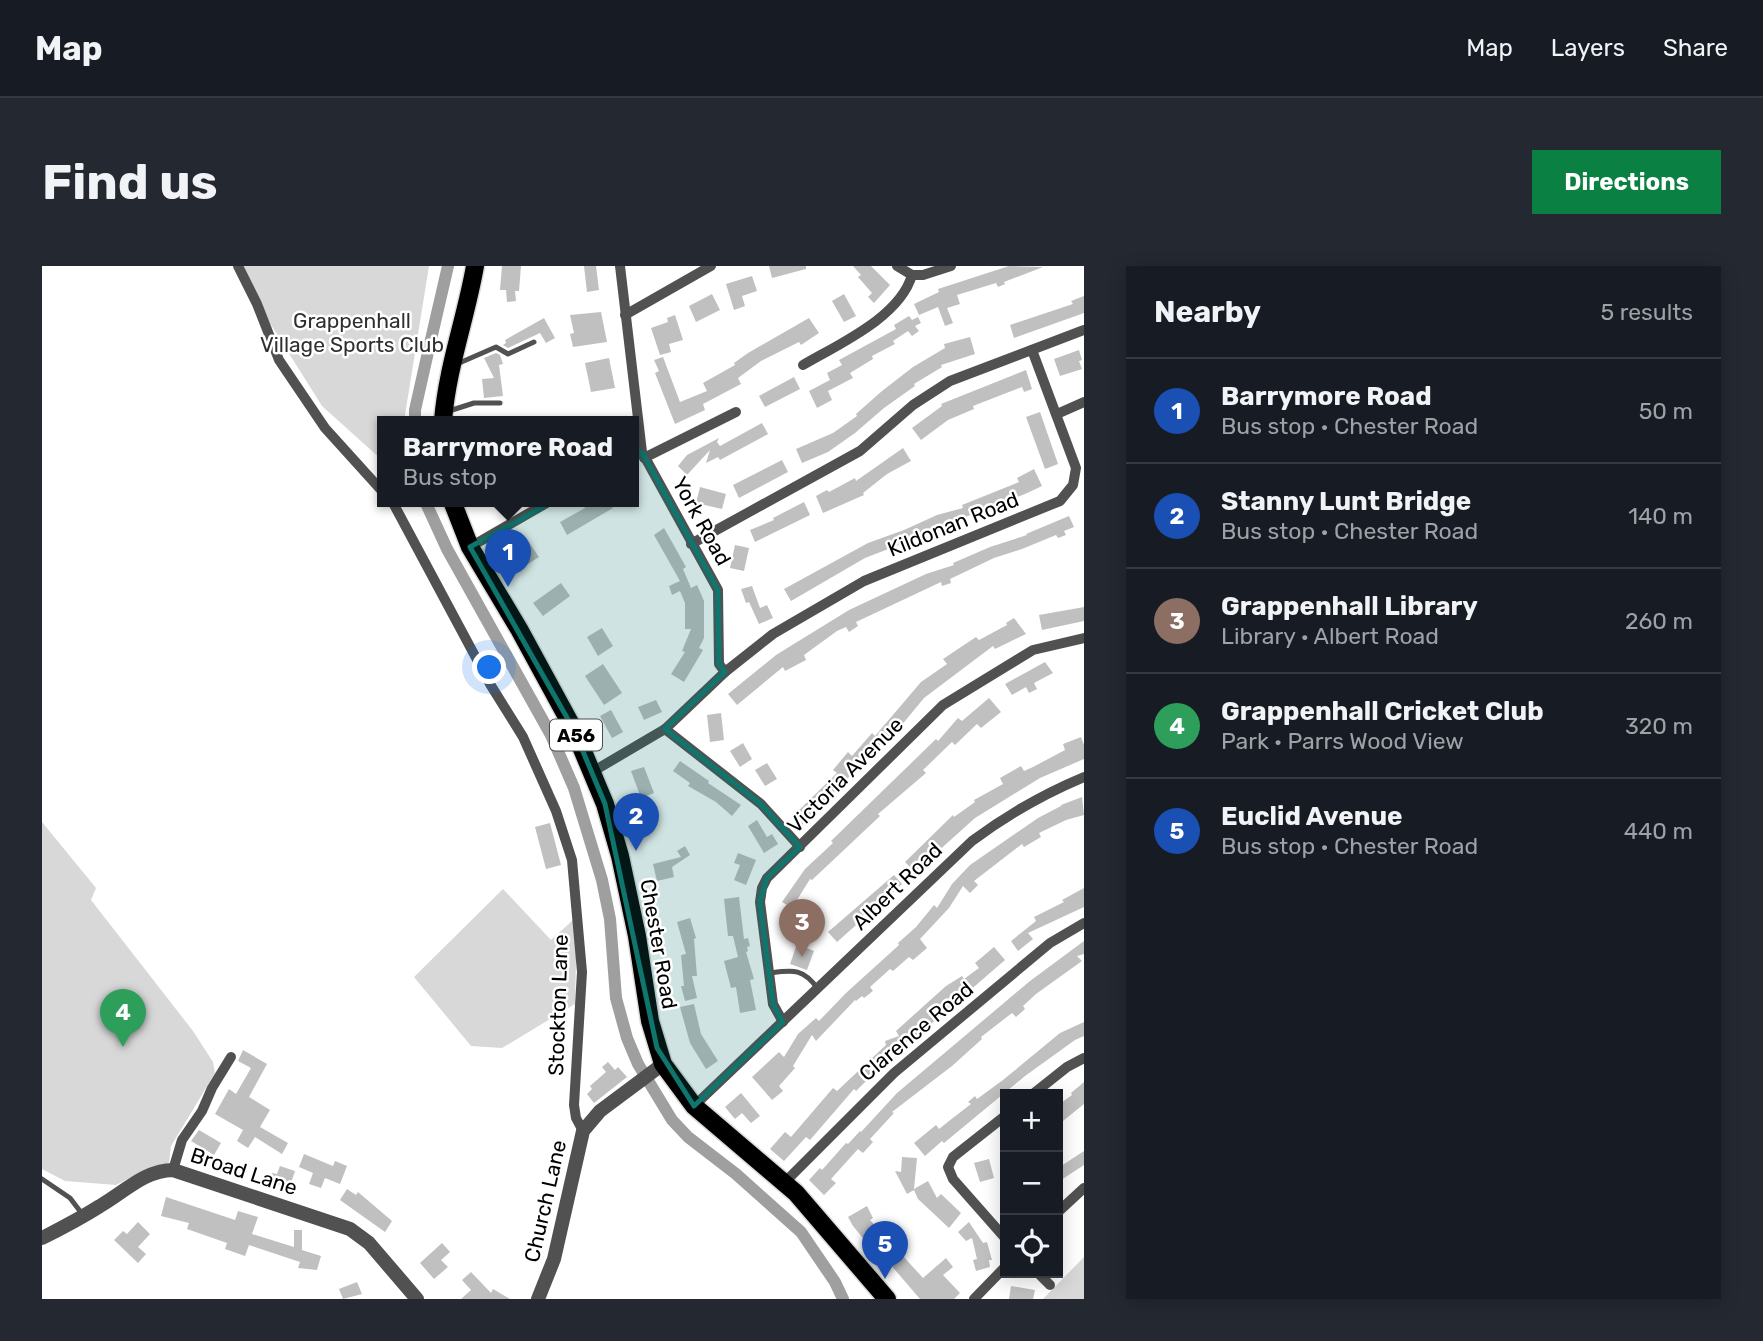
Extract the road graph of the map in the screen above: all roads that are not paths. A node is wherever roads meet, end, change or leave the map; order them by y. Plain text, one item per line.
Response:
1 (238, 266) edge
2 (475, 266) edge
3 (620, 266) edge
4 (711, 266) edge
5 (897, 266) edge
6 (951, 266) edge
7 (912, 275) junction
8 (625, 315) junction
9 (1084, 330) edge
10 (534, 342) dead end
11 (1032, 350) junction
12 (803, 365) dead end
13 (451, 367) junction
14 (1084, 402) edge
15 (500, 403) dead end
16 (736, 412) dead end
17 (1057, 414) junction
18 (443, 416) edge
19 (445, 416) edge
20 (636, 416) edge
21 (640, 456) edge
22 (377, 486) edge
23 (395, 507) edge
24 (455, 507) edge
25 (540, 507) edge
26 (691, 544) junction
27 (470, 547) junction
28 (1084, 638) edge
29 (725, 672) junction
30 (665, 729) junction
31 (592, 772) junction
32 (1084, 777) edge
33 (800, 847) junction
34 (1084, 923) edge
35 (769, 973) junction
36 (818, 989) junction
37 (783, 1022) junction
38 (231, 1057) dead end
39 (1084, 1058) edge
40 (657, 1068) junction
41 (1040, 1089) edge
42 (694, 1106) junction
43 (1000, 1120) edge
44 (583, 1131) junction
45 (173, 1171) junction
46 (42, 1179) edge
47 (785, 1182) junction
48 (1084, 1188) edge
49 (1063, 1207) edge
50 (84, 1216) junction
51 (1000, 1232) edge
52 (42, 1238) edge
53 (1000, 1272) edge
54 (1043, 1278) edge
55 (1050, 1285) dead end
56 (417, 1299) edge
57 (538, 1299) edge
58 (887, 1299) edge
59 (974, 1299) edge

1 - 22 street
2 - 13 main road
3 - 8 street, York Road
4 - 8 street
5 - 7 street
6 - 7 street
7 - 12 street
8 - 20 street, York Road
9 - 11 street
10 - 13 lane
11 - 17 street, Kildonan Road
11 - 26 street
13 - 18 main road
14 - 17 street
15 - 19 lane
16 - 21 street
17 - 29 street, Kildonan Road
21 - 26 street, York Road
23 - 44 street, Stockton Lane
24 - 27 main road, Chester Road / A56
25 - 27 street
26 - 29 street, York Road
27 - 31 main road, Chester Road / A56
28 - 33 street, Victoria Avenue
29 - 30 street
30 - 31 street
30 - 33 street
31 - 40 main road, Chester Road / A56
32 - 36 street, Albert Road
33 - 35 street, Victoria Avenue
34 - 47 street, Clarence Road
35 - 36 lane
35 - 37 street, Victoria Avenue
36 - 37 street, Albert Road
37 - 42 street, Albert Road
38 - 45 street
39 - 41 street
40 - 42 main road, Chester Road / A56
40 - 44 street, Church Lane
42 - 47 main road, Chester Road / A56
43 - 51 street
44 - 57 street, Church Lane
45 - 50 street, Broad Lane
45 - 56 street, Broad Lane
46 - 50 lane
47 - 58 main road, Chester Road / A56
48 - 49 street
50 - 52 street, Broad Lane
53 - 59 street
54 - 55 street

